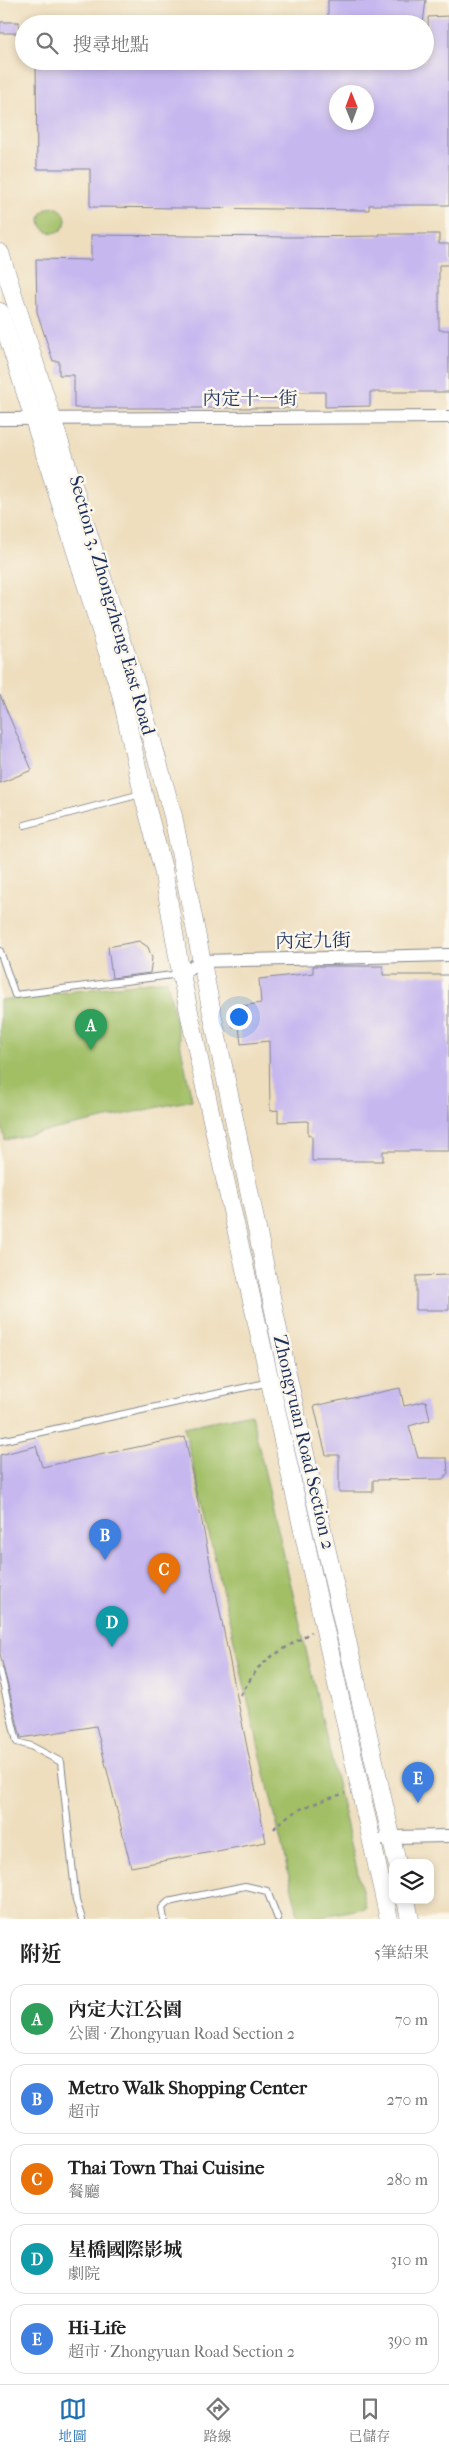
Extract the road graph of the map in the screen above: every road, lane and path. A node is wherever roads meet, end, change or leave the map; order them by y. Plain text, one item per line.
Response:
1 (0, 253) edge
2 (0, 312) edge
3 (52, 417) junction
4 (0, 418) edge
5 (34, 418) junction
6 (449, 418) edge
7 (143, 794) junction
8 (25, 825) dead end
9 (0, 951) edge
10 (449, 955) edge
11 (202, 961) junction
12 (181, 974) junction
13 (278, 1380) junction
14 (0, 1441) edge
15 (324, 1623) junction
16 (0, 1671) edge
17 (240, 1695) dead end
18 (358, 1788) junction
19 (274, 1829) dead end
20 (449, 1836) edge
21 (392, 1837) junction
22 (371, 1842) junction
23 (396, 1859) edge
24 (407, 1904) edge
25 (82, 1919) edge
26 (164, 1919) edge
27 (278, 1919) edge
28 (389, 1919) edge
29 (410, 1919) edge

1 - 3 main road
2 - 5 main road, Section 3, Zhongzheng East Road
3 - 5 street, 內定十一街
3 - 6 street, 內定十一街
3 - 11 main road, Zhongyuan Road Section 2
4 - 5 street, 內定十一街
5 - 7 main road, Section 3, Zhongzheng East Road
7 - 8 lane
7 - 12 main road, Section 3, Zhongzheng East Road
9 - 12 lane
10 - 11 street, 內定九街
11 - 12 street
11 - 13 main road, Zhongyuan Road Section 2
12 - 13 main road, Zhongyuan Road Section 2
13 - 14 lane
13 - 15 main road, Zhongyuan Road Section 2
13 - 21 main road, Zhongyuan Road Section 2
15 - 17 path
15 - 18 main road, Zhongyuan Road Section 2
16 - 25 lane
18 - 19 path
18 - 22 main road, Zhongyuan Road Section 2
20 - 21 street
21 - 22 street
21 - 23 main road, Zhongyuan Road Section 2
22 - 28 main road, Zhongyuan Road Section 2
24 - 29 main road
26 - 27 lane

